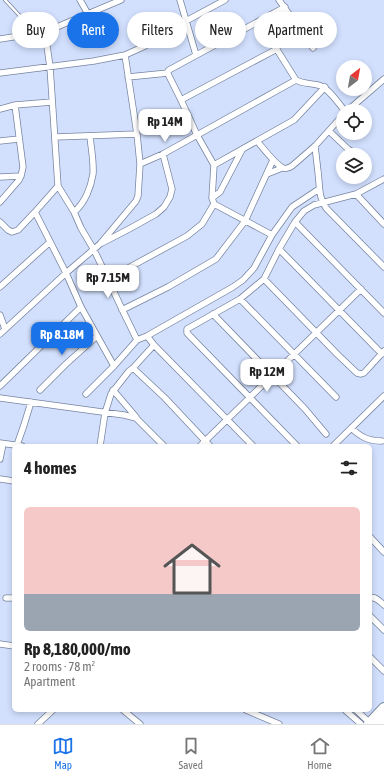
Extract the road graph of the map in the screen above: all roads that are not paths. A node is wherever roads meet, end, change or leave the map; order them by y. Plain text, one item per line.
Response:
1 (5, 0) edge
2 (80, 0) edge
3 (121, 0) edge
4 (180, 0) edge
5 (225, 0) edge
6 (279, 0) edge
7 (285, 7) junction
8 (16, 12) edge
9 (87, 12) edge
10 (93, 12) edge
11 (183, 12) edge
12 (276, 12) edge
13 (288, 12) edge
14 (187, 21) edge
15 (254, 24) edge
16 (187, 25) edge
17 (12, 37) edge
18 (0, 39) edge
19 (46, 48) edge
20 (141, 48) edge
21 (277, 49) joint
22 (125, 55) junction
23 (196, 55) junction
24 (50, 67) junction
25 (0, 73) edge
26 (168, 73) junction
27 (128, 77) junction
28 (296, 80) junction
29 (383, 80) edge
30 (325, 87) junction
31 (181, 100) junction
32 (52, 102) junction
33 (340, 104) edge
34 (354, 104) edge
35 (15, 105) junction
36 (0, 108) edge
37 (336, 122) edge
38 (328, 131) junction
39 (137, 134) junction
40 (197, 135) junction
41 (90, 136) junction
42 (55, 137) junction
43 (19, 139) junction
44 (0, 141) edge
45 (257, 141) junction
46 (315, 146) junction
47 (347, 148) edge
48 (242, 149) junction
49 (163, 154) junction
50 (273, 160) junction
51 (140, 164) junction
52 (214, 164) junction
53 (282, 168) junction
54 (267, 174) junction
55 (21, 176) junction
56 (0, 178) edge
57 (384, 179) edge
58 (58, 186) junction
59 (319, 190) junction
60 (356, 194) junction
61 (213, 201) junction
62 (321, 201) junction
63 (0, 202) edge
64 (35, 212) junction
65 (74, 212) junction
66 (245, 221) junction
67 (0, 222) edge
68 (295, 222) junction
69 (384, 224) edge
70 (272, 236) junction
71 (50, 242) junction
72 (100, 244) junction
73 (279, 249) junction
74 (94, 250) junction
75 (384, 267) edge
76 (66, 273) junction
77 (108, 279) junction
78 (264, 279) junction
79 (0, 287) edge
80 (361, 289) junction
81 (240, 299) junction
82 (81, 307) junction
83 (122, 310) junction
84 (339, 311) junction
85 (384, 313) edge
86 (213, 314) junction
87 (0, 315) edge
88 (5, 329) junction
89 (317, 333) junction
90 (0, 334) edge
91 (97, 336) junction
92 (148, 337) junction
93 (137, 340) junction
94 (154, 344) junction
95 (383, 353) edge
96 (294, 354) junction
97 (114, 366) junction
98 (133, 368) junction
99 (272, 376) junction
100 (0, 386) edge
101 (40, 390) dead end
102 (113, 390) junction
103 (86, 394) dead end
104 (336, 397) dead end
105 (384, 397) edge
106 (0, 398) edge
107 (250, 398) junction
108 (31, 402) junction
109 (105, 413) junction
110 (136, 418) junction
111 (227, 420) junction
112 (351, 428) junction
113 (326, 434) dead end
114 (382, 441) dead end
115 (1, 444) edge
116 (19, 444) edge
117 (100, 444) edge
118 (162, 444) edge
119 (207, 444) edge
120 (251, 444) edge
121 (295, 444) edge
122 (335, 444) edge
123 (12, 445) edge
124 (0, 459) edge
125 (0, 479) edge
126 (12, 481) edge
127 (372, 539) edge
128 (384, 552) edge
129 (372, 597) edge
130 (6, 598) dead end
131 (12, 598) edge
132 (384, 605) edge
133 (372, 618) edge
134 (384, 630) edge
135 (0, 644) edge
136 (12, 646) edge
137 (372, 660) edge
138 (384, 671) edge
139 (384, 708) edge
140 (51, 712) edge
141 (125, 712) edge
142 (251, 712) edge
143 (349, 712) edge
144 (358, 712) edge
145 (384, 719) edge
146 (40, 723) edge
147 (140, 724) edge
148 (279, 724) edge
149 (370, 724) edge

1 - 8 lane
2 - 9 street
3 - 10 street
4 - 11 street
5 - 14 street
6 - 7 street
7 - 12 street
7 - 13 street
15 - 23 street
16 - 23 street
17 - 18 street
19 - 24 street
20 - 22 street
21 - 28 street
21 - 31 street
22 - 24 street
22 - 27 street
23 - 26 street
24 - 25 street
24 - 32 street
26 - 27 street
26 - 31 street
27 - 39 street
28 - 30 street
28 - 40 street
29 - 34 street
30 - 33 street
30 - 45 street
31 - 40 street
32 - 35 street
32 - 42 street
35 - 36 street
35 - 43 street
37 - 38 street
38 - 46 street
38 - 47 street
39 - 41 street
39 - 51 street
40 - 49 street
40 - 52 street
41 - 42 street
41 - 65 street
42 - 58 street
43 - 44 street
43 - 55 street
45 - 48 street
45 - 50 street
46 - 53 street
46 - 59 street
48 - 52 street
48 - 61 street
49 - 51 street
49 - 72 street
50 - 53 street
50 - 54 street
51 - 72 street
52 - 61 street
53 - 54 street
54 - 66 street
55 - 56 street
55 - 63 street
57 - 60 street
58 - 64 street
58 - 65 street
59 - 62 street
59 - 70 street
60 - 62 street
60 - 69 street
61 - 66 street
61 - 77 street
62 - 68 street
62 - 75 street
64 - 67 street
64 - 71 street
65 - 74 street
66 - 70 street
66 - 83 street
68 - 73 street
68 - 80 street
70 - 92 street
71 - 76 street
71 - 79 street
72 - 74 street
73 - 78 street
73 - 84 street
74 - 76 street
74 - 77 street
76 - 82 street
76 - 88 street
77 - 83 street
78 - 81 street
78 - 89 street
80 - 84 street
80 - 85 street
81 - 86 street
81 - 96 street
82 - 91 street
82 - 100 street
83 - 93 street
84 - 89 street
84 - 95 street
86 - 99 street
86 - 107 street
87 - 88 street
88 - 90 street
89 - 95 street
89 - 96 street
91 - 97 street
91 - 101 street
92 - 93 street
92 - 94 street
93 - 97 street
94 - 98 street
94 - 111 street
96 - 99 street
96 - 104 street
97 - 103 street
98 - 102 street
98 - 119 street
99 - 107 street
99 - 113 street
102 - 109 street
102 - 110 street
105 - 112 street
106 - 108 street
107 - 111 street
107 - 121 street
108 - 109 street
108 - 116 street
109 - 110 street
109 - 117 street
110 - 118 street
111 - 119 street
111 - 120 street
112 - 114 street
112 - 122 street
115 - 123 street
115 - 124 street
125 - 126 street
127 - 128 street
129 - 132 street
130 - 131 street
133 - 134 street
135 - 136 street
137 - 138 street
139 - 149 highway
140 - 146 street
141 - 147 street
142 - 148 street
143 - 149 street
144 - 149 street
145 - 149 highway

